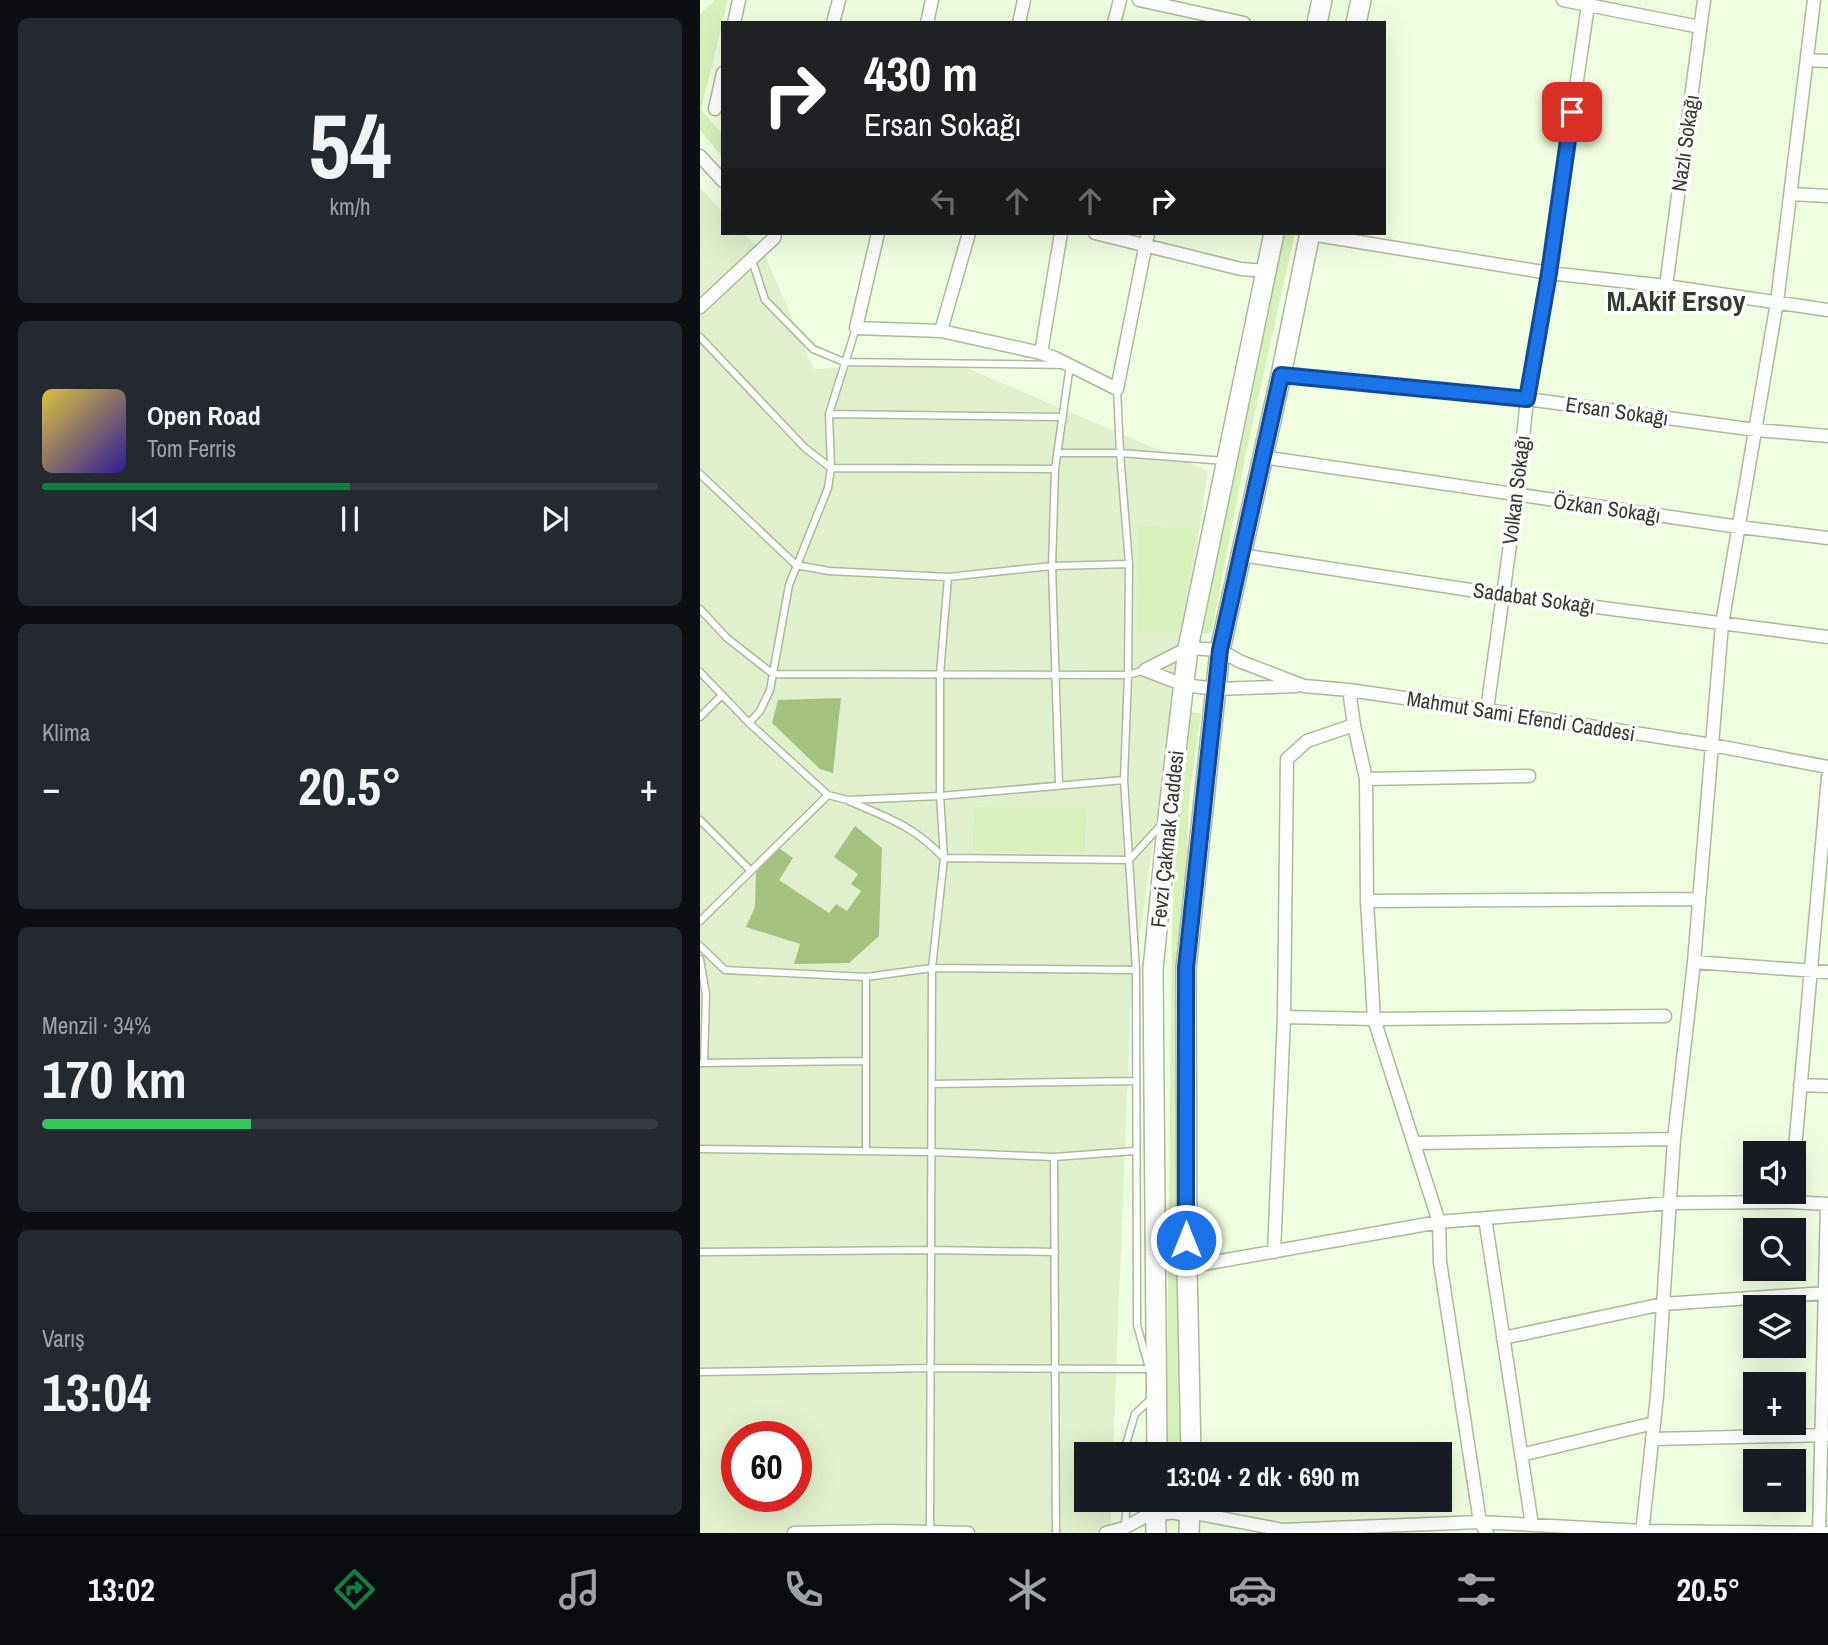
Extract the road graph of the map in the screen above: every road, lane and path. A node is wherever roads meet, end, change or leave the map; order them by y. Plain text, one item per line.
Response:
1 (739, 0) edge
2 (839, 0) edge
3 (932, 0) edge
4 (1024, 0) edge
5 (1120, 0) edge
6 (1139, 0) edge
7 (1210, 0) edge
8 (1322, 0) edge
9 (1361, 0) edge
10 (1563, 0) edge
11 (1704, 0) edge
12 (1814, 0) edge
13 (1588, 5) junction
14 (1206, 19) edge
15 (734, 21) edge
16 (834, 21) edge
17 (927, 21) edge
18 (1019, 21) edge
19 (1115, 21) edge
20 (1225, 21) edge
21 (1317, 21) edge
22 (1356, 21) edge
23 (1700, 27) junction
24 (1807, 60) junction
25 (1828, 61) edge
26 (721, 82) edge
27 (715, 109) dead end
28 (700, 156) edge
29 (721, 179) edge
30 (1791, 194) junction
31 (1828, 196) edge
32 (772, 235) edge
33 (878, 235) edge
34 (968, 235) edge
35 (1061, 235) edge
36 (1112, 235) edge
37 (1274, 235) edge
38 (1310, 235) edge
39 (1322, 235) edge
40 (1146, 239) edge
41 (752, 258) junction
42 (1266, 271) junction
43 (1549, 273) junction
44 (1666, 286) junction
45 (1777, 302) junction
46 (701, 303) edge
47 (1828, 310) edge
48 (856, 328) junction
49 (941, 331) junction
50 (700, 337) edge
51 (1041, 353) junction
52 (844, 362) junction
53 (1070, 365) junction
54 (1281, 375) junction
55 (1117, 389) junction
56 (1527, 399) junction
57 (829, 414) junction
58 (1063, 416) junction
59 (1756, 430) junction
60 (1828, 436) edge
61 (1058, 453) junction
62 (1120, 453) junction
63 (1262, 457) junction
64 (1227, 461) junction
65 (831, 468) junction
66 (1055, 468) junction
67 (700, 474) edge
68 (1517, 494) junction
69 (1739, 527) junction
70 (1828, 538) edge
71 (1241, 555) junction
72 (1129, 564) junction
73 (796, 565) junction
74 (1052, 566) junction
75 (948, 577) junction
76 (1503, 595) junction
77 (700, 609) edge
78 (1722, 624) junction
79 (1828, 637) edge
80 (1188, 648) junction
81 (1220, 650) junction
82 (1145, 670) junction
83 (700, 672) edge
84 (773, 674) junction
85 (940, 674) junction
86 (1056, 674) junction
87 (1128, 675) junction
88 (1184, 685) junction
89 (1304, 686) junction
90 (1216, 689) junction
91 (1349, 690) junction
92 (722, 695) junction
93 (1487, 710) junction
94 (700, 717) edge
95 (749, 723) junction
96 (1354, 724) junction
97 (1712, 745) junction
98 (1828, 767) edge
99 (1530, 776) dead end
100 (1828, 777) edge
101 (1366, 779) junction
102 (1124, 780) junction
103 (1059, 785) junction
104 (828, 795) junction
105 (940, 796) junction
106 (848, 800) junction
107 (1168, 818) junction
108 (700, 820) edge
109 (944, 858) junction
110 (1129, 860) junction
111 (751, 871) junction
112 (1822, 898) edge
113 (1699, 899) junction
114 (1367, 901) junction
115 (700, 921) edge
116 (700, 946) edge
117 (700, 959) edge
118 (1694, 962) junction
119 (932, 968) junction
120 (1136, 970) junction
121 (1810, 970) junction
122 (1828, 972) edge
123 (866, 977) junction
124 (1665, 1016) dead end
125 (1284, 1017) junction
126 (1374, 1019) junction
127 (865, 1061) junction
128 (702, 1063) edge
129 (1135, 1081) junction
130 (932, 1084) junction
131 (1800, 1085) junction
132 (1828, 1086) edge
133 (1674, 1139) junction
134 (1796, 1141) edge
135 (1415, 1143) junction
136 (700, 1149) edge
137 (1135, 1151) junction
138 (866, 1152) junction
139 (932, 1152) junction
140 (1054, 1157) junction
141 (1743, 1199) edge
142 (1806, 1200) edge
143 (1670, 1203) junction
144 (1828, 1204) edge
145 (1485, 1219) junction
146 (1439, 1222) junction
147 (931, 1250) junction
148 (700, 1252) edge
149 (1055, 1252) junction
150 (1274, 1252) junction
151 (1186, 1267) junction
152 (1825, 1293) junction
153 (1662, 1304) junction
154 (1503, 1338) junction
155 (1826, 1361) edge
156 (931, 1368) junction
157 (1054, 1369) junction
158 (1149, 1369) junction
159 (700, 1373) edge
160 (1157, 1393) junction
161 (1654, 1423) junction
162 (1825, 1435) edge
163 (1652, 1440) junction
164 (1127, 1442) edge
165 (1157, 1442) edge
166 (1191, 1442) edge
167 (1521, 1455) junction
168 (1126, 1512) edge
169 (1146, 1512) edge
170 (1155, 1512) edge
171 (1189, 1512) edge
172 (1212, 1512) edge
173 (1532, 1525) junction
174 (1484, 1527) edge
175 (1124, 1530) edge
176 (1282, 1530) junction
177 (930, 1532) edge
178 (1642, 1532) edge
179 (1722, 1532) edge
180 (794, 1533) edge
181 (816, 1533) edge
182 (968, 1533) edge
183 (1056, 1533) edge
184 (1106, 1533) edge
185 (1156, 1533) edge
186 (1189, 1533) edge
187 (1269, 1533) edge
188 (1819, 1533) edge
189 (1828, 1533) edge

1 - 15 street
2 - 16 street
3 - 17 street
4 - 18 street
5 - 19 street
6 - 14 street
7 - 14 street
8 - 21 main road
9 - 22 main road
10 - 13 street
11 - 23 street, Nazlı Sokağı
12 - 24 street
13 - 23 street
13 - 43 street, Volkan Sokağı
14 - 20 street
23 - 44 street, Nazlı Sokağı
24 - 25 street
24 - 30 street
26 - 27 street
28 - 29 street
30 - 31 street
30 - 45 street
32 - 41 street
33 - 48 street
34 - 49 street
35 - 51 street
36 - 40 street
37 - 42 main road, Fevzi Çakmak Caddesi
38 - 54 main road, Fevzi Çakmak Caddesi
39 - 43 street
40 - 42 street
40 - 55 street
41 - 46 street
41 - 52 lane
42 - 64 main road, Fevzi Çakmak Caddesi
43 - 44 street
43 - 56 street, Volkan Sokağı
44 - 45 street
45 - 47 street
45 - 59 street
48 - 49 street
48 - 52 lane
49 - 51 street
50 - 65 lane
51 - 53 street
52 - 53 lane
52 - 57 lane
53 - 55 street
53 - 58 lane
54 - 56 street, Ersan Sokağı
54 - 63 main road, Fevzi Çakmak Caddesi
55 - 62 lane
56 - 59 street, Ersan Sokağı
56 - 68 street, Volkan Sokağı
57 - 58 lane
57 - 65 lane
58 - 61 lane
59 - 60 street, Ersan Sokağı
59 - 69 street
61 - 62 lane
61 - 66 lane
62 - 64 lane
62 - 72 lane
63 - 68 street, Özkan Sokağı
63 - 71 main road, Fevzi Çakmak Caddesi
64 - 80 main road, Fevzi Çakmak Caddesi
65 - 66 lane
65 - 73 lane
66 - 74 lane
67 - 73 lane
68 - 69 street, Özkan Sokağı
68 - 76 street, Volkan Sokağı
69 - 70 street, Özkan Sokağı
69 - 78 street
71 - 76 street, Sadabat Sokağı
71 - 81 main road, Fevzi Çakmak Caddesi
72 - 74 lane
72 - 87 lane
73 - 75 lane
73 - 84 lane
74 - 75 lane
74 - 86 lane
75 - 85 lane
76 - 78 street, Sadabat Sokağı
76 - 93 street, Volkan Sokağı
77 - 84 lane
78 - 79 street, Sadabat Sokağı
78 - 97 street
80 - 81 street
80 - 82 street
80 - 88 main road, Fevzi Çakmak Caddesi
81 - 89 street, Mahmut Sami Efendi Caddesi
81 - 90 main road, Fevzi Çakmak Caddesi
82 - 87 lane
82 - 88 street
83 - 92 lane
84 - 85 lane
84 - 95 lane
85 - 86 lane
85 - 105 lane
86 - 87 lane
86 - 103 lane
87 - 102 lane
88 - 90 street
88 - 107 main road, Fevzi Çakmak Caddesi
89 - 90 street
89 - 91 street, Mahmut Sami Efendi Caddesi
90 - 151 main road, Fevzi Çakmak Caddesi
91 - 93 street, Mahmut Sami Efendi Caddesi
91 - 96 street
92 - 94 lane
92 - 95 lane
93 - 97 street, Mahmut Sami Efendi Caddesi
95 - 104 lane
96 - 101 street
96 - 125 street
97 - 98 street, Mahmut Sami Efendi Caddesi
97 - 113 street
99 - 101 street
100 - 112 street
101 - 114 street
102 - 103 lane
102 - 110 lane
103 - 105 lane
104 - 106 lane
104 - 111 lane
105 - 106 lane
105 - 109 lane
106 - 109 lane
107 - 110 lane
107 - 160 main road, Fevzi Çakmak Caddesi
108 - 111 lane
109 - 110 lane
109 - 119 lane
110 - 120 lane
111 - 115 lane
112 - 121 street
113 - 114 street
113 - 118 street
114 - 126 street
116 - 123 lane
117 - 128 lane
118 - 121 street
118 - 133 street
119 - 120 lane
119 - 123 lane
119 - 130 lane
120 - 129 lane
121 - 122 street
121 - 131 street
123 - 127 lane
124 - 126 street
125 - 126 street
125 - 150 street
126 - 135 street
127 - 128 lane
127 - 138 lane
129 - 130 lane
129 - 137 lane
130 - 139 lane
131 - 132 street
131 - 134 street
133 - 135 street
133 - 143 street
135 - 146 street
136 - 138 lane
137 - 140 lane
137 - 158 lane
138 - 139 lane
139 - 140 lane
139 - 147 lane
140 - 149 lane
141 - 143 street
142 - 144 street
143 - 145 street
143 - 153 street
144 - 152 street
145 - 146 street
145 - 154 street
146 - 150 street
146 - 174 street
147 - 148 lane
147 - 149 lane
147 - 156 lane
149 - 157 lane
150 - 151 street
151 - 166 main road, Fevzi Çakmak Caddesi
152 - 153 street
152 - 155 street
153 - 154 street
153 - 161 street
154 - 167 street
155 - 162 street
156 - 157 lane
156 - 159 lane
156 - 177 lane
157 - 158 lane
157 - 183 lane
158 - 160 lane
160 - 164 lane
160 - 165 main road, Fevzi Çakmak Caddesi
161 - 163 street
161 - 167 street
162 - 163 street
162 - 188 street
163 - 178 street
167 - 173 street
168 - 175 lane
169 - 175 street
170 - 185 main road
171 - 186 main road
172 - 176 street
173 - 174 street
173 - 178 street
174 - 176 street
175 - 184 street
176 - 187 street
177 - 181 street
177 - 182 street
178 - 179 street
179 - 188 street
180 - 181 street
188 - 189 street

